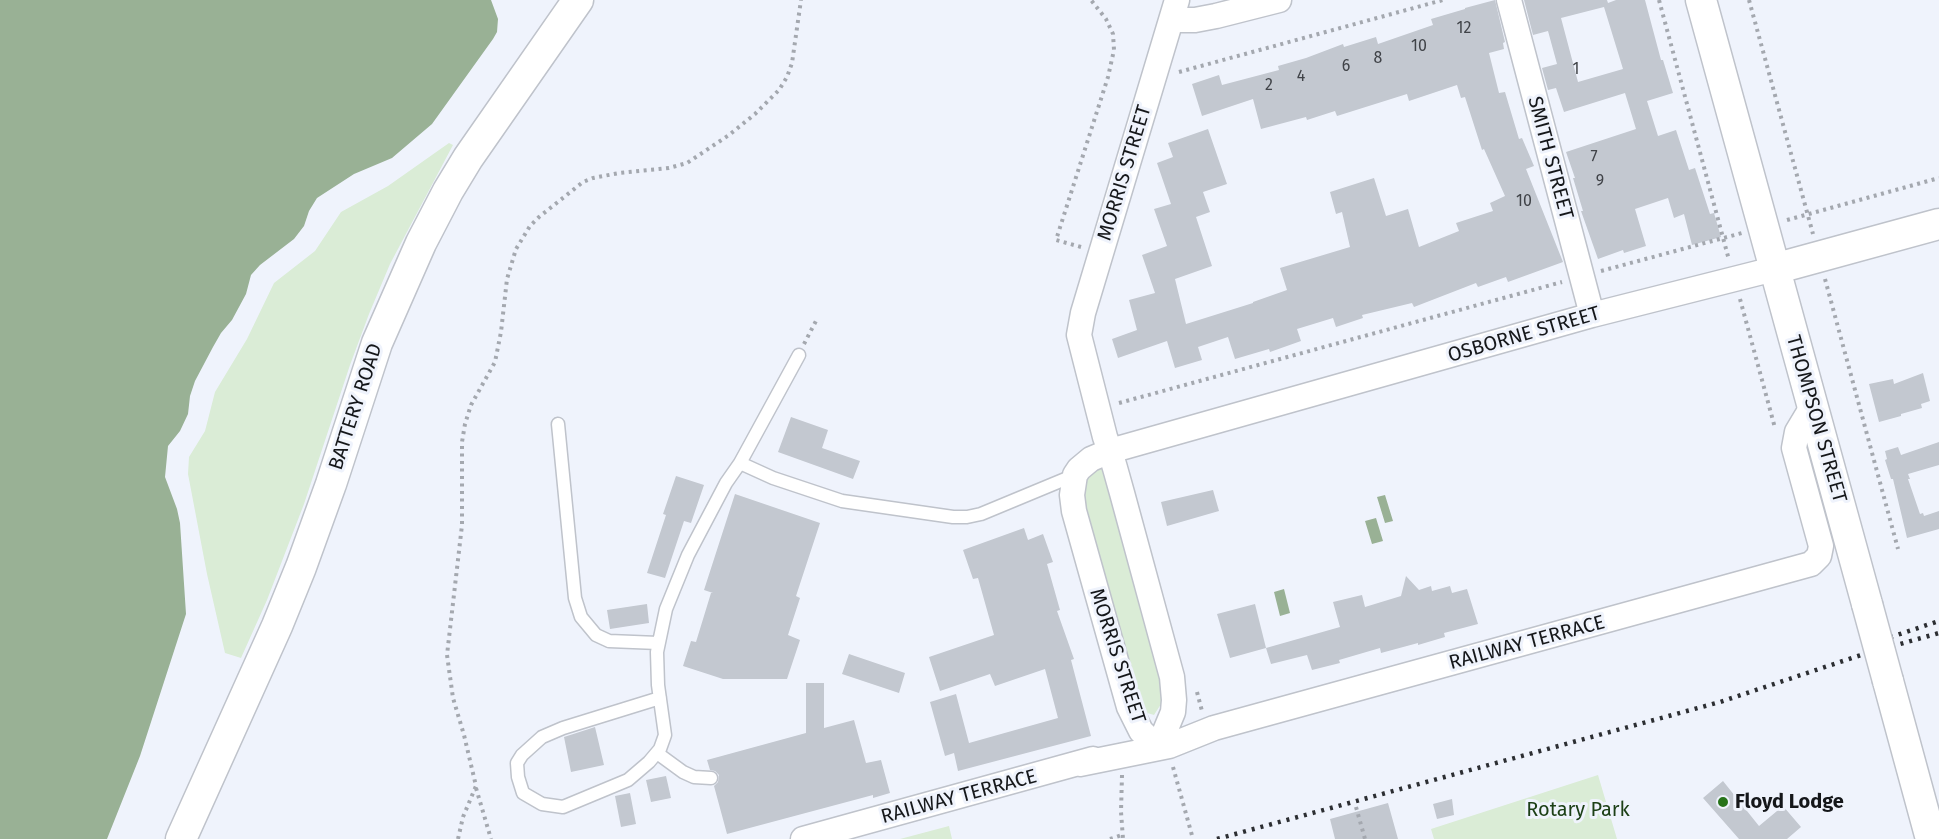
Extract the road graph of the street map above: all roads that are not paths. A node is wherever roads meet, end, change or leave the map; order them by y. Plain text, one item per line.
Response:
1 (578, 0) edge
2 (1211, 0) edge
3 (1279, 0) edge
4 (1509, 0) edge
5 (1701, 0) edge
6 (1248, 9) junction
7 (1175, 10) edge
8 (1939, 224) edge
9 (1774, 269) junction
10 (1592, 315) junction
11 (799, 355) road end
12 (1812, 407) junction
13 (558, 424) dead end
14 (1120, 448) junction
15 (740, 463) junction
16 (1075, 475) junction
17 (658, 643) junction
18 (660, 698) junction
19 (1129, 707) junction
20 (1158, 748) junction
21 (657, 753) junction
22 (1080, 764) junction
23 (711, 778) dead end
24 (181, 839) edge
25 (803, 839) edge
26 (1930, 839) edge

1 - 24 street, BATTERY ROAD
2 - 6 street
3 - 6 street
4 - 10 street, SMITH STREET
5 - 9 street, THOMPSON STREET
6 - 7 street
7 - 14 street, MORRIS STREET
8 - 9 street, OSBORNE STREET
9 - 10 street, OSBORNE STREET
9 - 12 street, THOMPSON STREET
10 - 14 street, OSBORNE STREET
11 - 15 lane
12 - 20 street, RAILWAY TERRACE
12 - 26 street, THOMPSON STREET, bridge
13 - 17 lane
14 - 16 street
14 - 20 street, MORRIS STREET
15 - 16 lane
15 - 17 lane
16 - 19 street, MORRIS STREET
17 - 18 lane
18 - 21 lane
18 - 21 lane
19 - 20 street, MORRIS STREET
19 - 22 street, RAILWAY TERRACE
20 - 22 street, RAILWAY TERRACE
21 - 23 lane
22 - 25 street, RAILWAY TERRACE

